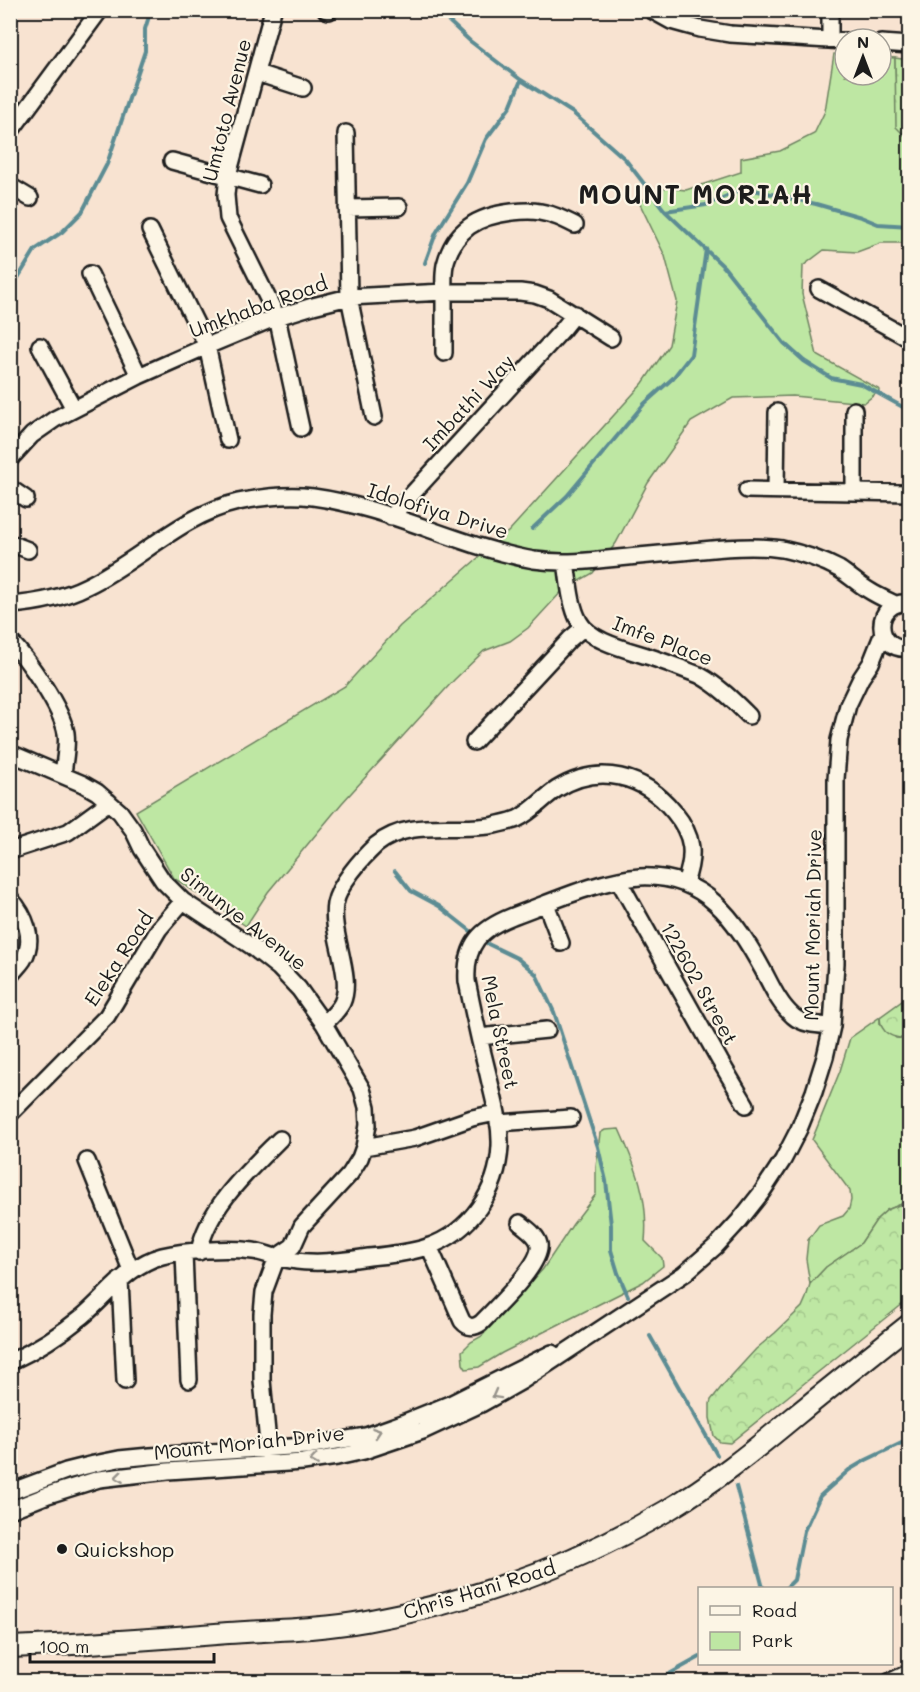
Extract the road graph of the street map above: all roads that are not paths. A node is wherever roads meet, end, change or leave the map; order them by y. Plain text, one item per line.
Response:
1 (100, 10) edge
2 (273, 10) edge
3 (651, 10) edge
4 (830, 10) edge
5 (834, 27) edge
6 (833, 41) edge
7 (893, 44) edge
8 (909, 45) edge
9 (257, 73) junction
10 (303, 88) dead end
11 (10, 132) edge
12 (346, 133) dead end
13 (172, 161) dead end
14 (228, 175) junction
15 (260, 185) dead end
16 (10, 186) edge
17 (30, 198) dead end
18 (399, 207) dead end
19 (347, 208) junction
20 (575, 225) dead end
21 (150, 230) dead end
22 (90, 274) dead end
23 (819, 289) dead end
24 (444, 292) junction
25 (349, 297) junction
26 (575, 314) junction
27 (277, 318) junction
28 (611, 338) dead end
29 (909, 339) edge
30 (40, 346) dead end
31 (207, 346) junction
32 (444, 353) dead end
33 (138, 376) junction
34 (74, 409) junction
35 (854, 410) dead end
36 (777, 412) dead end
37 (374, 417) dead end
38 (301, 428) dead end
39 (228, 440) dead end
40 (10, 459) edge
41 (10, 488) edge
42 (747, 490) dead end
43 (776, 490) junction
44 (854, 492) junction
45 (909, 493) edge
46 (26, 499) dead end
47 (391, 517) junction
48 (10, 543) edge
49 (28, 550) dead end
50 (566, 562) junction
51 (869, 591) junction
52 (902, 603) edge
53 (10, 605) edge
54 (882, 626) junction
55 (583, 628) junction
56 (10, 641) edge
57 (903, 647) edge
58 (872, 663) junction
59 (749, 716) dead end
60 (474, 742) dead end
61 (10, 753) edge
62 (63, 775) junction
63 (109, 802) junction
64 (10, 851) edge
65 (619, 880) junction
66 (685, 883) junction
67 (10, 898) edge
68 (183, 901) junction
69 (546, 904) junction
70 (561, 943) dead end
71 (10, 975) edge
72 (324, 1024) junction
73 (832, 1026) junction
74 (547, 1030) dead end
75 (479, 1038) junction
76 (746, 1105) dead end
77 (10, 1114) edge
78 (497, 1118) junction
79 (571, 1118) dead end
80 (280, 1139) dead end
81 (364, 1147) junction
82 (87, 1161) dead end
83 (520, 1222) dead end
84 (429, 1246) junction
85 (191, 1252) junction
86 (277, 1257) junction
87 (125, 1275) junction
88 (909, 1324) edge
89 (578, 1343) junction
90 (10, 1362) edge
91 (189, 1380) dead end
92 (125, 1381) dead end
93 (268, 1448) junction
94 (270, 1464) junction
95 (10, 1492) edge
96 (10, 1510) edge
97 (10, 1647) edge
98 (909, 1672) edge
99 (889, 1682) edge

1 - 11 street
2 - 9 street, Umtoto Avenue
3 - 6 street
4 - 5 street
7 - 8 street
9 - 10 street
9 - 14 street, Umtoto Avenue
12 - 19 street
13 - 14 street
14 - 15 street
14 - 27 street, Umtoto Avenue
16 - 17 street
18 - 19 street
19 - 25 street
20 - 24 street
21 - 31 street
22 - 33 street
23 - 29 street
24 - 25 street, Umkhaba Road
24 - 26 street, Umkhaba Road
24 - 32 street
25 - 27 street, Umkhaba Road
25 - 37 street
26 - 28 street, Umkhaba Road
26 - 47 street, Imbathi Way
27 - 31 street, Umkhaba Road
27 - 38 street, Umtoto Avenue
30 - 34 street
31 - 33 street, Umkhaba Road
31 - 39 street
33 - 34 street, Umkhaba Road
34 - 40 street, Umkhaba Road
35 - 44 street
36 - 43 street
41 - 46 street
42 - 43 street
43 - 44 street
44 - 45 street
47 - 50 street, Idolofiya Drive
47 - 53 street, Idolofiya Drive
48 - 49 street
50 - 51 street, Idolofiya Drive
50 - 55 street, Imfe Place
51 - 52 street, Idolofiya Drive
51 - 54 street, Idolofiya Drive
52 - 54 street, Mount Moriah Drive
54 - 57 street, Mount Moriah Drive
54 - 58 street, Mount Moriah Drive
55 - 59 street, Imfe Place
55 - 60 street
56 - 62 street
57 - 58 street, Mount Moriah Drive
58 - 73 street, Mount Moriah Drive
61 - 62 street, Simunye Avenue
62 - 63 street, Simunye Avenue
63 - 64 street
63 - 68 street, Simunye Avenue
65 - 66 street, Mela Street
65 - 69 street, Mela Street
65 - 76 street, 122602 Street
66 - 72 street
66 - 73 street, Mela Street
67 - 71 street
68 - 72 street, Simunye Avenue
68 - 77 street, Eleka Road
69 - 70 street
69 - 75 street, Mela Street
72 - 81 street, Simunye Avenue
73 - 89 street, Mount Moriah Drive
74 - 75 street
75 - 78 street, Mela Street
78 - 79 street
78 - 81 street
78 - 84 street, Mela Street
80 - 85 street
81 - 86 street, Simunye Avenue
82 - 87 street
83 - 84 street
84 - 86 street, Mela Street
85 - 86 street, Mela Street
85 - 87 street, Mela Street
85 - 91 street
86 - 93 street, Simunye Avenue
87 - 90 street, Mela Street
87 - 92 street
88 - 97 main road, Chris Hani Road
93 -> 89 street, Mount Moriah Drive
89 -> 94 street, Mount Moriah Drive
93 - 94 street, Simunye Avenue
93 - 95 street, Mount Moriah Drive
94 -> 96 street, Mount Moriah Drive
98 - 99 street

